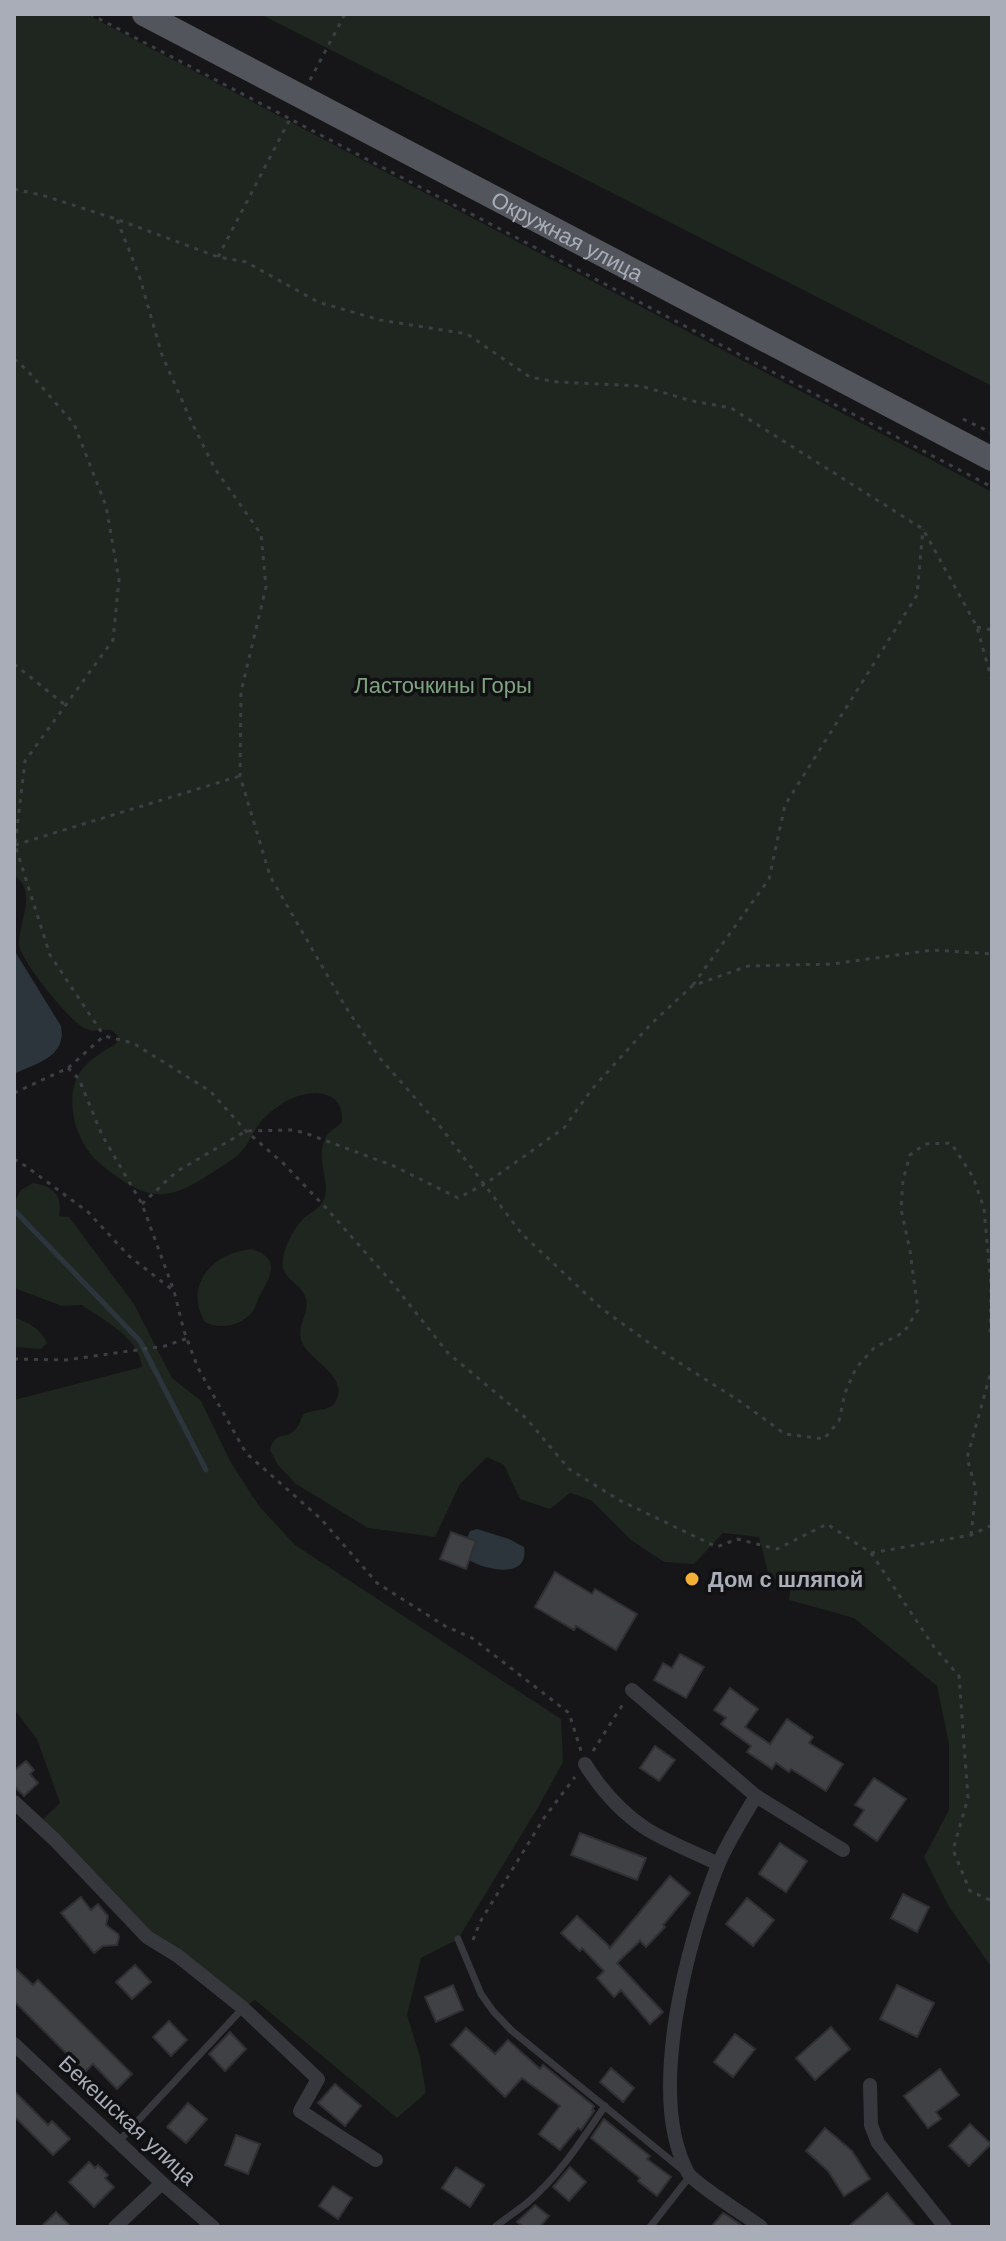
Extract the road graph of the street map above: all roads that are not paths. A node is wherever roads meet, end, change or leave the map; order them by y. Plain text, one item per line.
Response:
1 (144, 14) edge
2 (992, 459) edge
3 (632, 1690) road end
4 (585, 1764) road end
5 (756, 1796) junction
6 (14, 1802) edge
7 (843, 1850) dead end
8 (718, 1864) junction
9 (458, 1939) dead end
10 (243, 2008) junction
11 (14, 2044) edge
12 (870, 2085) dead end
13 (605, 2106) junction
14 (119, 2141) junction
15 (376, 2160) dead end
16 (690, 2176) junction
17 (162, 2183) junction
18 (496, 2226) edge
19 (115, 2227) edge
20 (213, 2227) edge
21 (650, 2227) edge
22 (761, 2227) edge
23 (945, 2227) edge

1 - 2 main road, Окружная улица
3 - 5 street
4 - 8 street
5 - 7 street
5 - 8 street
6 - 10 street
8 - 16 street
9 - 13 lane
10 - 14 lane
10 - 15 street
11 - 14 street, Бекешская улица
12 - 23 street
13 - 16 lane
13 - 18 lane
14 - 17 street, Бекешская улица
16 - 21 lane
16 - 22 street
17 - 19 street
17 - 20 street, Бекешская улица

